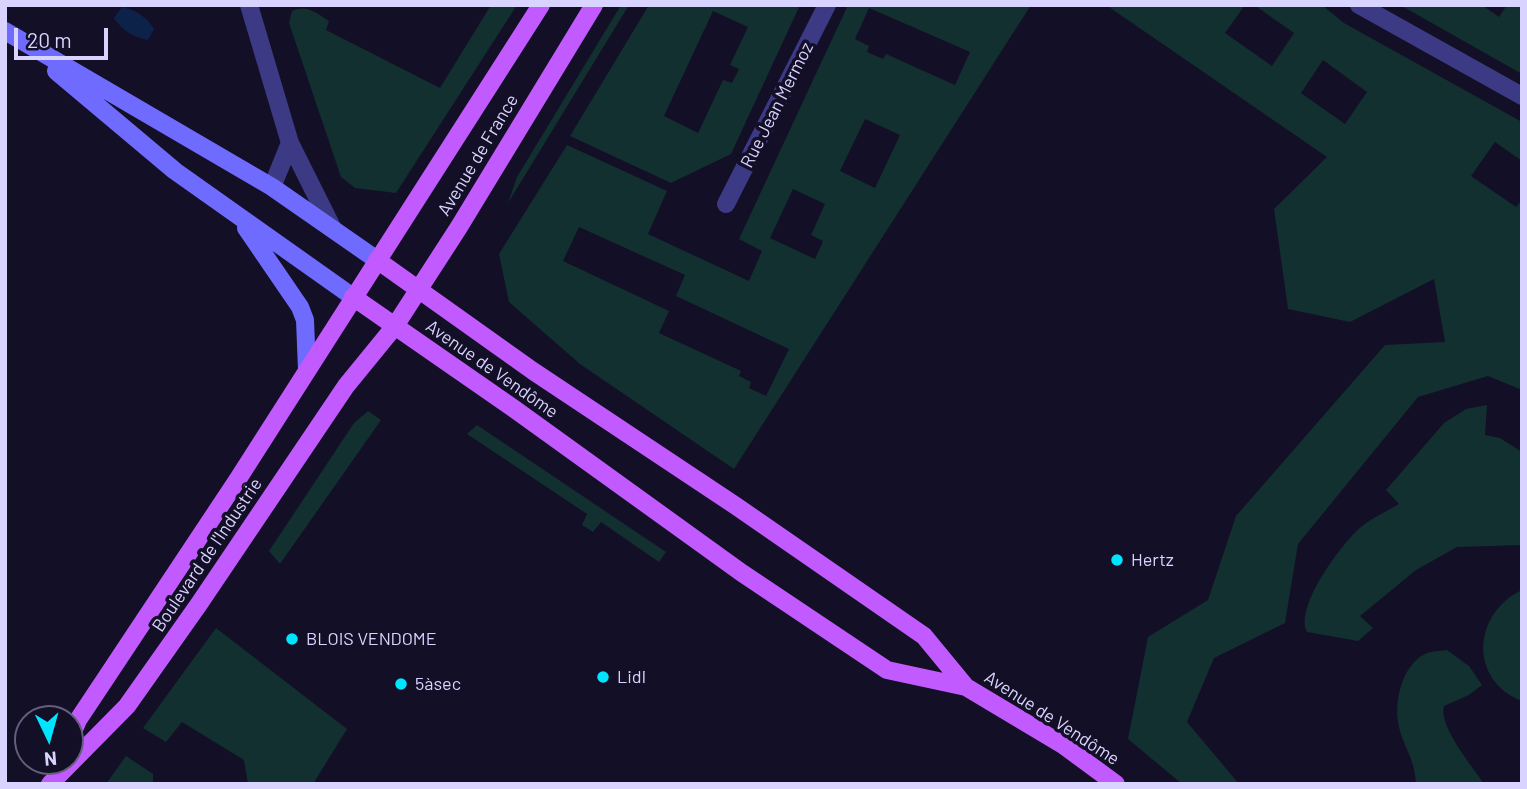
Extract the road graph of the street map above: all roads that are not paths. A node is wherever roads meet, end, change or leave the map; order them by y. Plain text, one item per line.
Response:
1 (249, 5) edge
2 (541, 5) edge
3 (594, 5) edge
4 (827, 5) edge
5 (1359, 5) edge
6 (12, 36) edge
7 (1522, 96) edge
8 (290, 143) junction
9 (272, 187) junction
10 (726, 204) dead end
11 (241, 219) junction
12 (333, 229) junction
13 (377, 260) junction
14 (419, 290) junction
15 (353, 297) junction
16 (395, 326) junction
17 (307, 370) junction
18 (966, 687) junction
19 (84, 711) edge
20 (51, 782) edge
21 (1116, 784) edge

1 - 8 street
2 - 13 main road, Avenue de France
3 - 14 main road, Avenue de France
4 - 10 street, Rue Jean Mermoz
5 - 7 street
6 - 9 main road, Avenue de Vendôme
6 - 11 main road, Avenue de Vendôme
8 - 9 street
8 - 12 street
9 - 12 main road, Avenue de Vendôme
11 - 15 main road, Avenue de Vendôme
11 - 17 main road
12 - 13 main road, Avenue de Vendôme
13 - 14 main road, Avenue de Vendôme
13 - 15 main road, Boulevard de l'Industrie
14 - 16 main road, Avenue de France
14 - 18 main road, Avenue de Vendôme
15 - 16 main road, Avenue de Vendôme
15 - 17 main road, Boulevard de l'Industrie
16 - 18 main road, Avenue de Vendôme
16 - 20 main road, Boulevard de l'Industrie
17 - 19 main road, Boulevard de l'Industrie
18 - 21 main road, Avenue de Vendôme

